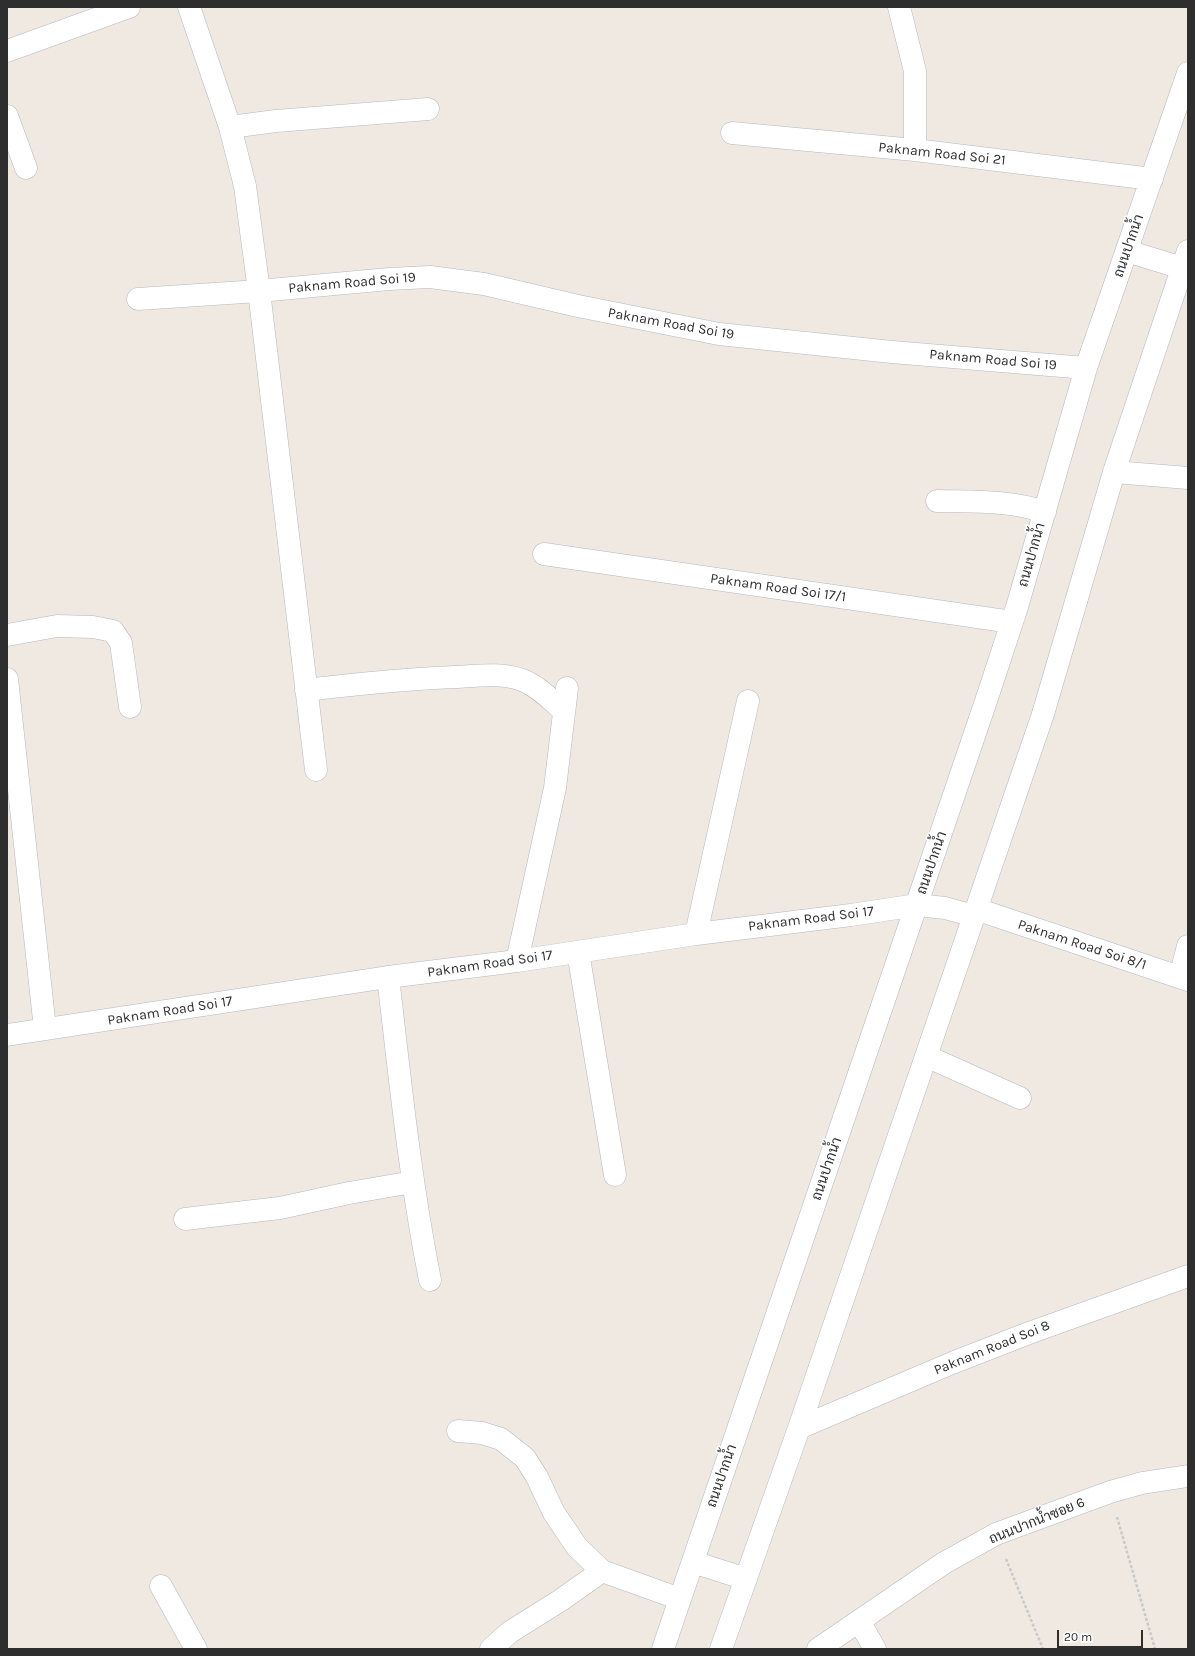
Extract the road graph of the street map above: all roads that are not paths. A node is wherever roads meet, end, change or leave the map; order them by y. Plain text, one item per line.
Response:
1 (129, 7) edge
2 (189, 7) edge
3 (899, 7) edge
4 (7, 51) edge
5 (1188, 73) edge
6 (428, 109) dead end
7 (7, 116) edge
8 (230, 127) junction
9 (732, 133) dead end
10 (915, 150) junction
11 (26, 168) dead end
12 (1152, 179) junction
13 (1127, 251) junction
14 (1186, 263) edge
15 (259, 291) junction
16 (138, 299) dead end
17 (1086, 368) junction
18 (1114, 472) junction
19 (1188, 478) edge
20 (937, 501) dead end
21 (1044, 512) junction
22 (544, 554) dead end
23 (1012, 622) junction
24 (7, 635) edge
25 (7, 679) edge
26 (567, 688) dead end
27 (306, 690) junction
28 (748, 701) dead end
29 (130, 707) dead end
30 (564, 711) junction
31 (316, 770) dead end
32 (917, 905) junction
33 (975, 913) junction
34 (696, 934) junction
35 (1188, 946) edge
36 (578, 952) junction
37 (517, 961) junction
38 (388, 978) junction
39 (1184, 978) edge
40 (46, 1029) junction
41 (7, 1035) edge
42 (926, 1056) junction
43 (1020, 1098) dead end
44 (615, 1175) dead end
45 (413, 1182) junction
46 (185, 1219) dead end
47 (1188, 1276) edge
48 (430, 1280) dead end
49 (799, 1428) junction
50 (458, 1431) dead end
51 (1188, 1476) edge
52 (693, 1562) junction
53 (602, 1571) junction
54 (746, 1579) junction
55 (161, 1586) dead end
56 (680, 1599) junction
57 (859, 1621) junction
58 (196, 1649) edge
59 (491, 1649) edge
60 (663, 1649) edge
61 (721, 1649) edge
62 (818, 1649) edge
63 (875, 1649) edge

1 - 4 street
2 - 8 street
3 - 10 street
5 - 12 street, ถนนปากน้ำ
6 - 8 street
7 - 11 street
8 - 15 street
9 - 10 street, Paknam Road Soi 21
10 - 12 street, Paknam Road Soi 21
12 - 13 street, ถนนปากน้ำ
13 - 14 street
13 - 17 street, ถนนปากน้ำ
14 - 18 street
15 - 16 street, Paknam Road Soi 19
15 - 17 street, Paknam Road Soi 19
15 - 27 street
17 - 21 street, ถนนปากน้ำ
18 - 19 street
18 - 33 street
20 - 21 street
21 - 23 street, ถนนปากน้ำ
22 - 23 street, Paknam Road Soi 17/1
23 - 32 street, ถนนปากน้ำ
24 - 29 street
25 - 40 street
26 - 30 street
27 - 30 street
27 - 31 street
28 - 34 street
30 - 37 street
32 - 33 street, Paknam Road Soi 17
32 - 34 street, Paknam Road Soi 17
32 - 52 street, ถนนปากน้ำ
33 - 39 street, Paknam Road Soi 8/1
33 - 42 street
34 - 36 street, Paknam Road Soi 17
35 - 39 street
36 - 37 street, Paknam Road Soi 17
36 - 44 street
37 - 38 street, Paknam Road Soi 17
38 - 40 street, Paknam Road Soi 17
38 - 45 street
40 - 41 street, Paknam Road Soi 17
42 - 43 street
42 - 49 street
45 - 46 street
45 - 48 street
47 - 49 street, Paknam Road Soi 8
49 - 54 street
50 - 53 street
51 - 57 street, ถนนปากน้ำซอย 6
52 - 54 street
52 - 56 street, ถนนปากน้ำ
53 - 56 street
53 - 59 street
54 - 61 street
55 - 58 street
56 - 60 street, ถนนปากน้ำ
57 - 62 street, ถนนปากน้ำซอย 6
57 - 63 street

